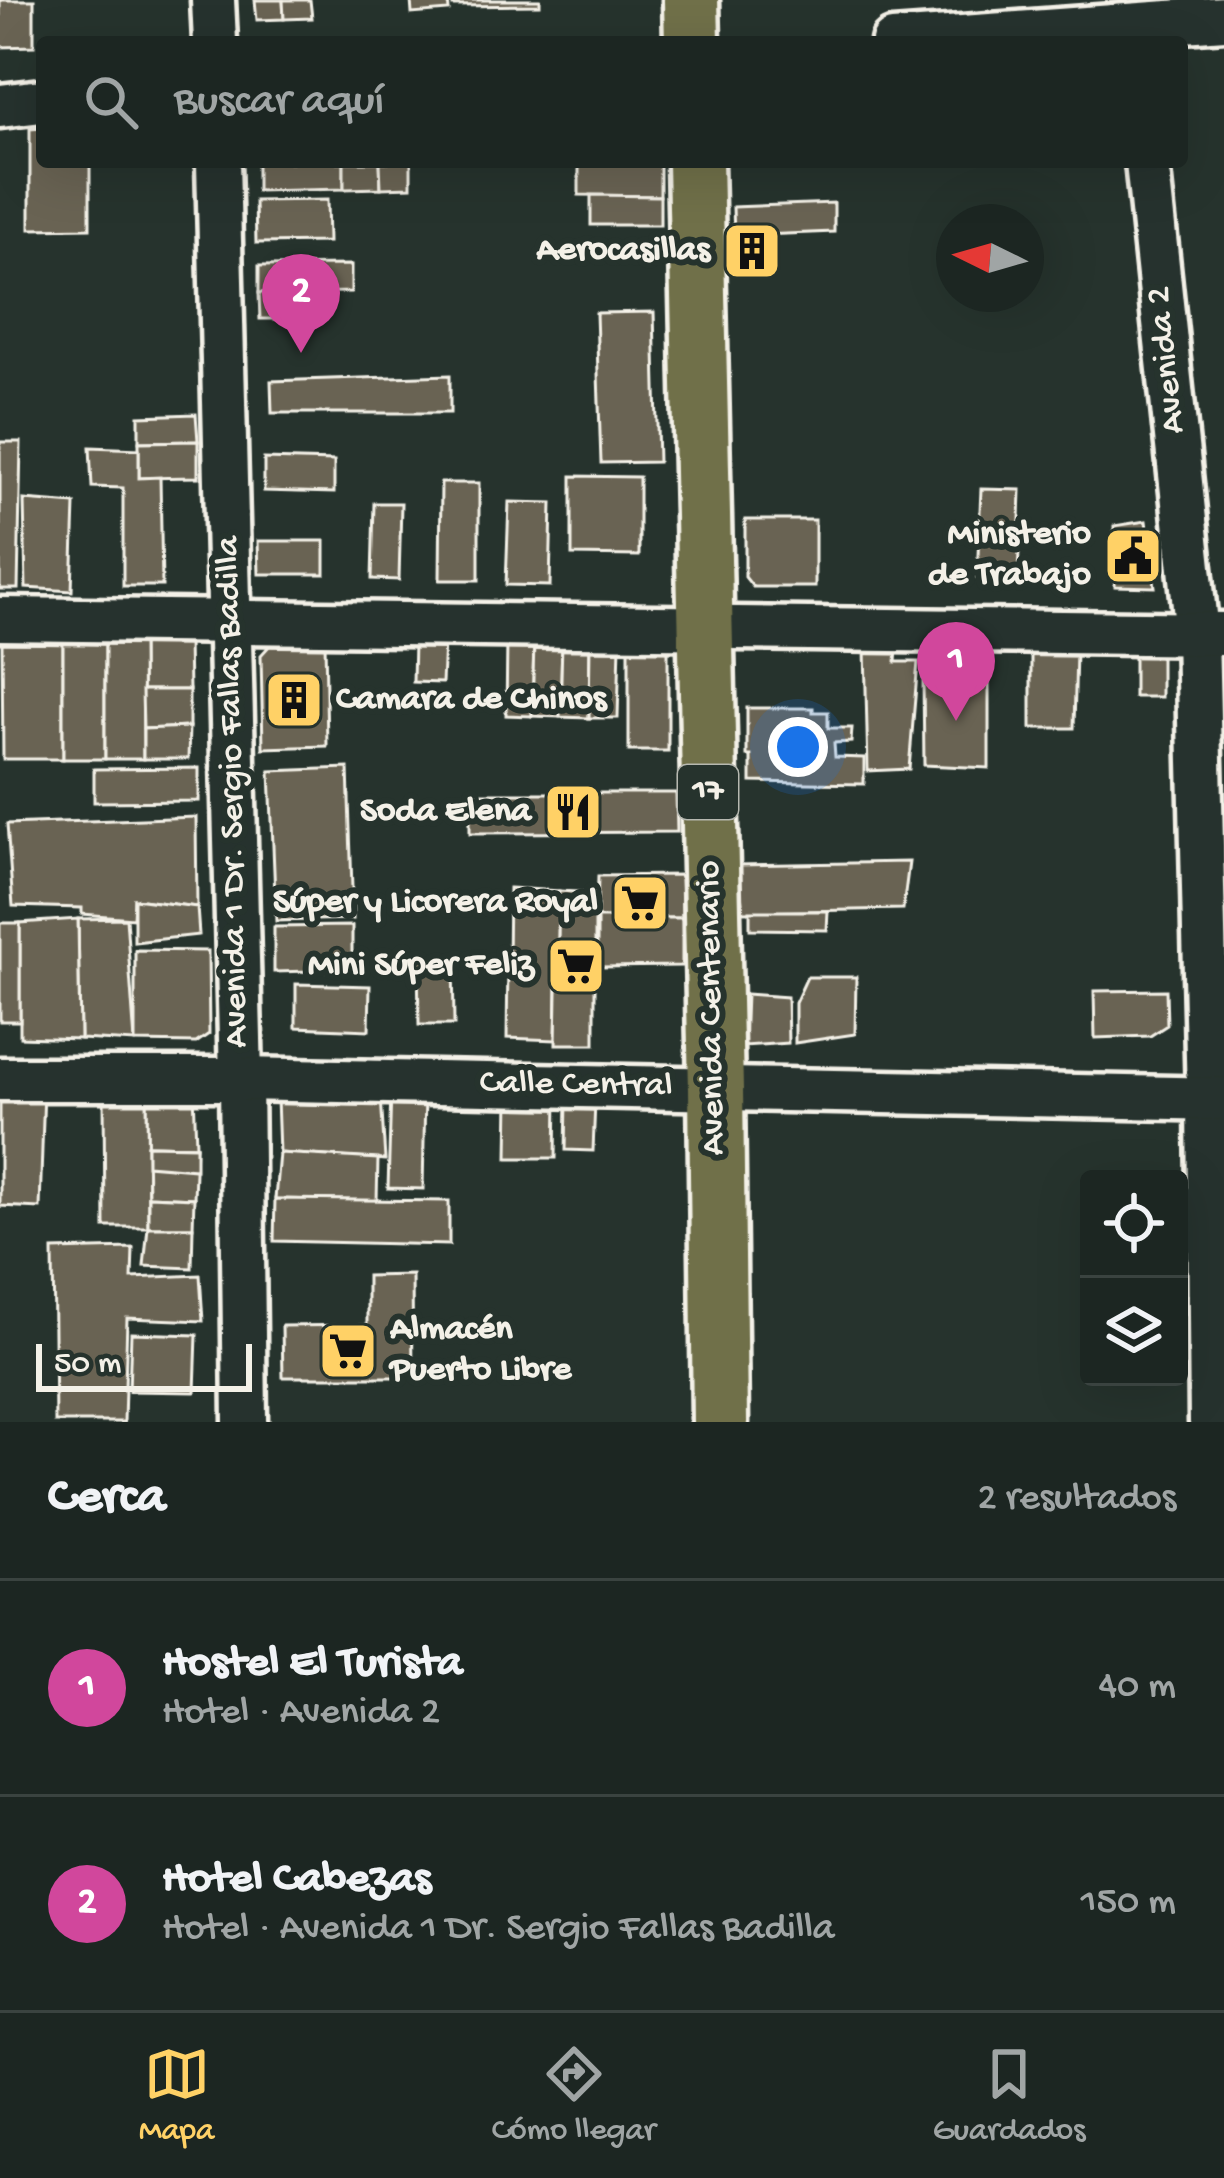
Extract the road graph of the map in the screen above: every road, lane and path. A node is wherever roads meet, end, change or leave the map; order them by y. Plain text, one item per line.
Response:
1 (213, 0) edge
2 (692, 0) edge
3 (1224, 18) edge
4 (1133, 22) edge
5 (215, 36) edge
6 (692, 36) edge
7 (965, 36) edge
8 (36, 102) edge
9 (0, 106) edge
10 (218, 168) edge
11 (694, 168) edge
12 (1149, 168) edge
13 (0, 619) edge
14 (230, 622) junction
15 (704, 628) junction
16 (1210, 634) edge
17 (0, 1079) edge
18 (242, 1079) junction
19 (716, 1089) junction
20 (1216, 1099) edge
21 (245, 1422) edge
22 (720, 1422) edge
23 (1211, 1422) edge

1 - 5 street
2 - 6 main road
3 - 4 street
4 - 7 street
8 - 9 street
10 - 14 street, Avenida 1 Dr. Sergio Fallas Badilla
11 - 15 main road, Avenida Centenario / 17
12 - 16 street, Avenida 2
13 - 14 street
14 - 15 street
14 - 18 street, Avenida 1 Dr. Sergio Fallas Badilla
15 - 16 street
15 - 19 main road, Avenida Centenario / 17
16 - 20 street, Avenida 2
17 - 18 street, Calle Central
18 - 19 street, Calle Central
18 - 21 street, Avenida 1 Dr. Sergio Fallas Badilla
19 - 20 street, Calle Central
19 - 22 main road, Avenida Centenario / 17
20 - 23 street, Avenida 2

